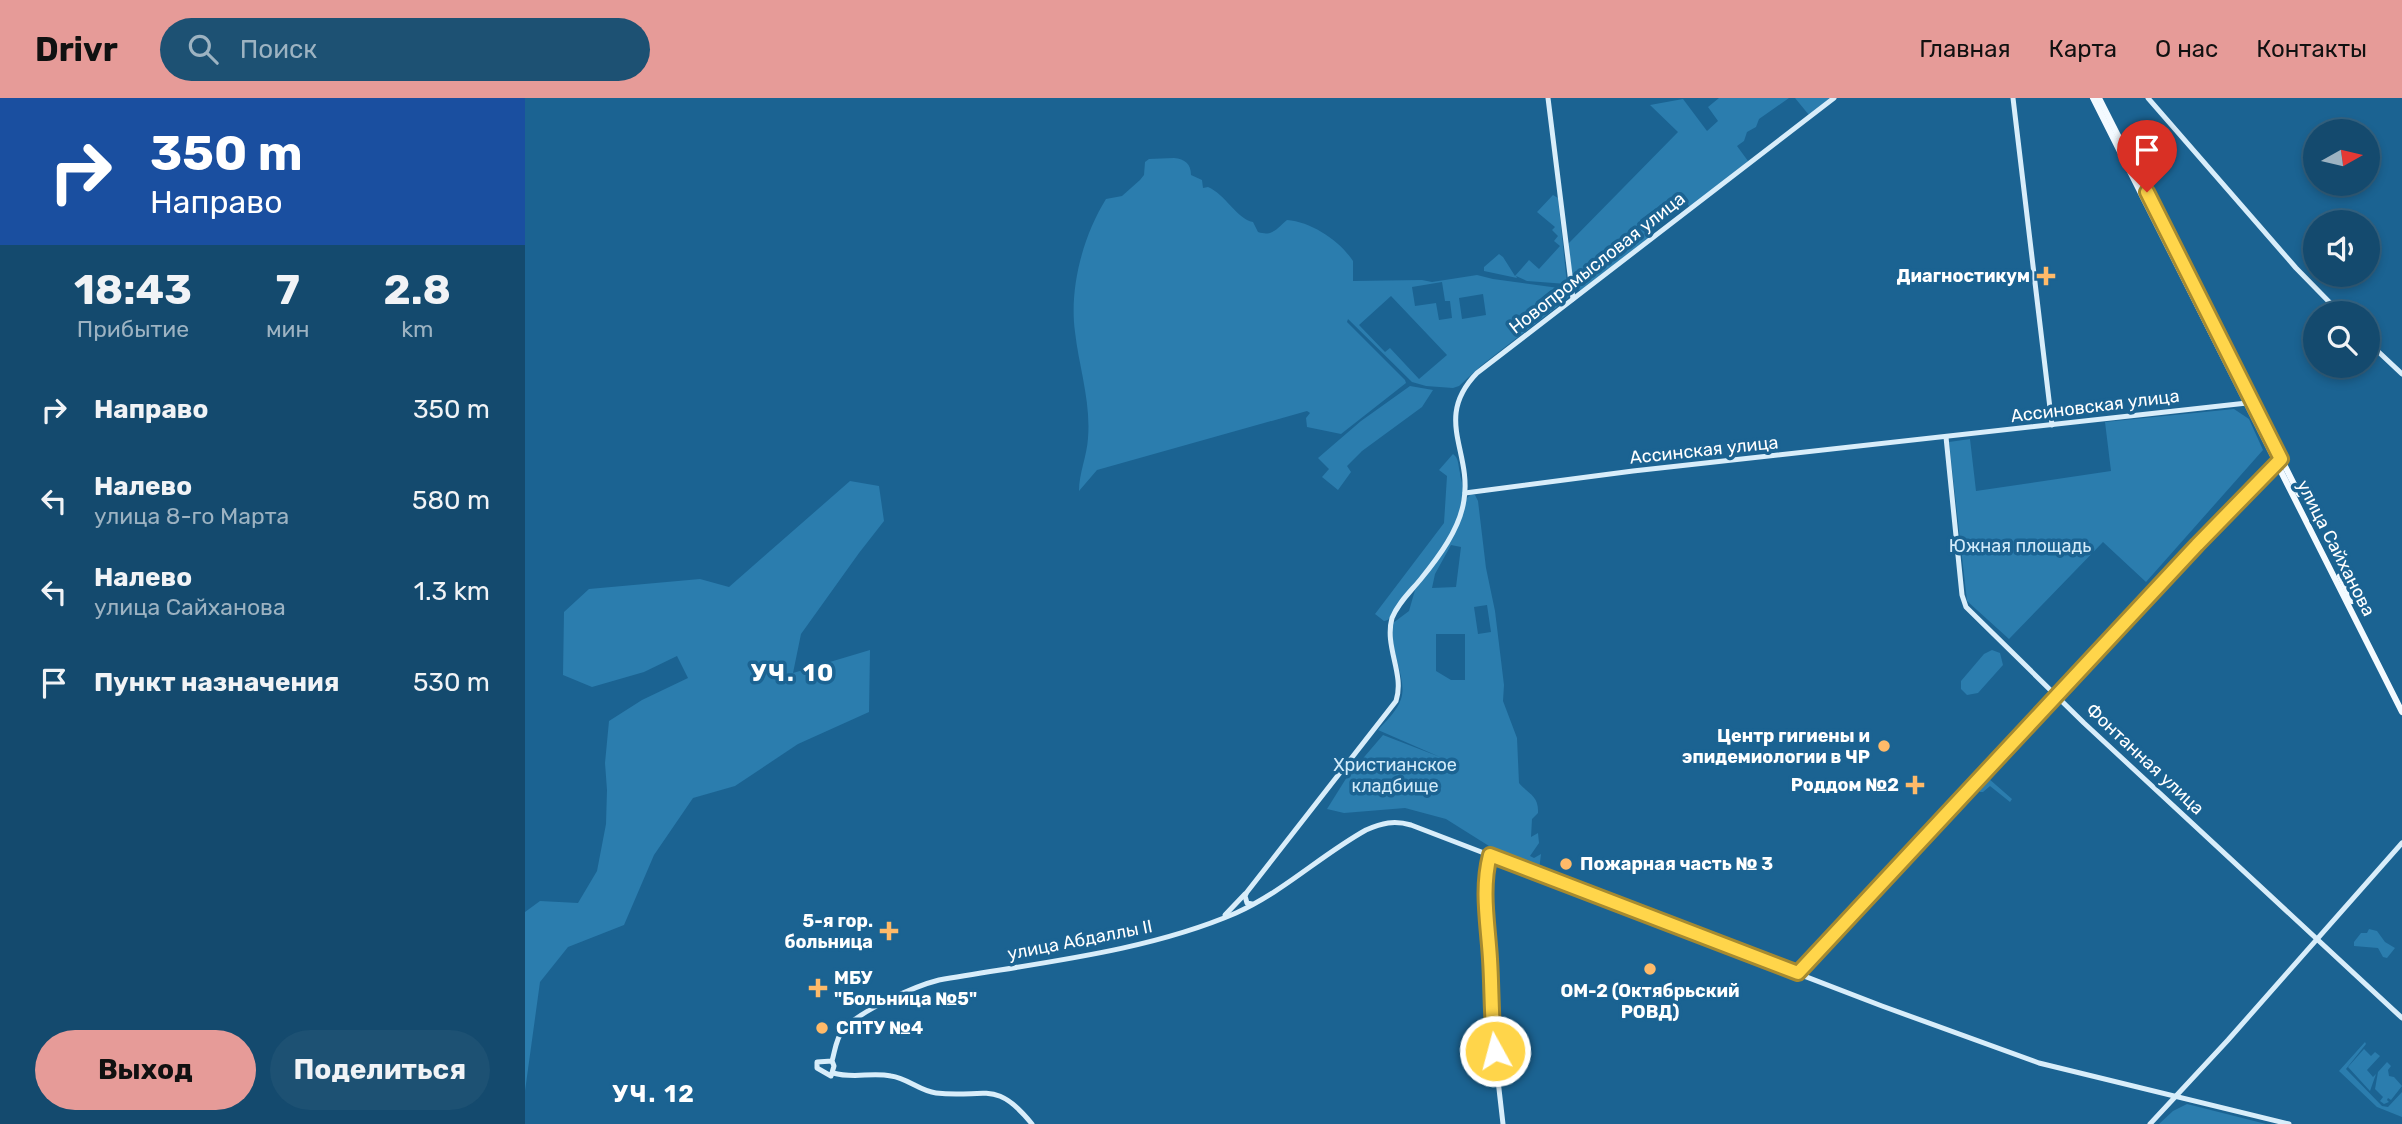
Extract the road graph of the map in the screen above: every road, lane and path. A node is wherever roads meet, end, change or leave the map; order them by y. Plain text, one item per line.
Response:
1 (1548, 98) edge
2 (1834, 98) edge
3 (2013, 98) edge
4 (2093, 98) edge
5 (2099, 98) edge
6 (2148, 98) edge
7 (1573, 299) junction
8 (2328, 301) edge
9 (2380, 353) edge
10 (2402, 374) edge
11 (2247, 403) junction
12 (2052, 425) junction
13 (1947, 438) junction
14 (2279, 460) junction
15 (1465, 493) junction
16 (2057, 695) junction
17 (2402, 703) edge
18 (2402, 712) edge
19 (2402, 843) edge
20 (1490, 855) junction
21 (1247, 892) junction
22 (1254, 904) junction
23 (1217, 920) junction
24 (2318, 939) junction
25 (1798, 973) junction
26 (2402, 1018) edge
27 (832, 1061) junction
28 (832, 1073) junction
29 (2176, 1098) junction
30 (1032, 1124) edge
31 (1503, 1124) edge
32 (2150, 1124) edge
33 (2289, 1124) edge

1 - 7 street
2 - 7 street, Новопромысловая улица
3 - 12 street
4 - 11 main road, улица Сайханова
5 - 14 main road, улица Сайханова
6 - 8 street
7 - 15 street, Новопромысловая улица
9 - 10 street
11 - 12 street, Ассиновская улица
11 - 14 main road, улица Сайханова
12 - 13 street, Ассиновская улица
13 - 15 street, Ассинская улица
13 - 16 street, Фонтанная улица
14 - 16 street
14 - 17 main road, улица Сайханова
14 - 18 main road, улица Сайханова
15 - 21 street
16 - 24 street, Фонтанная улица
16 - 25 street
19 - 24 street
20 - 22 street, улица Абдаллы II
20 - 25 street, улица Абдаллы II
20 - 31 street
21 - 22 street
21 - 23 street
22 - 23 street, улица Абдаллы II
23 - 27 street, улица Абдаллы II
24 - 26 street, Фонтанная улица
24 - 29 street
25 - 29 street, улица Абдаллы II
27 - 28 street
27 - 28 street
28 - 30 street
29 - 32 street
29 - 33 street, улица Абдаллы II

